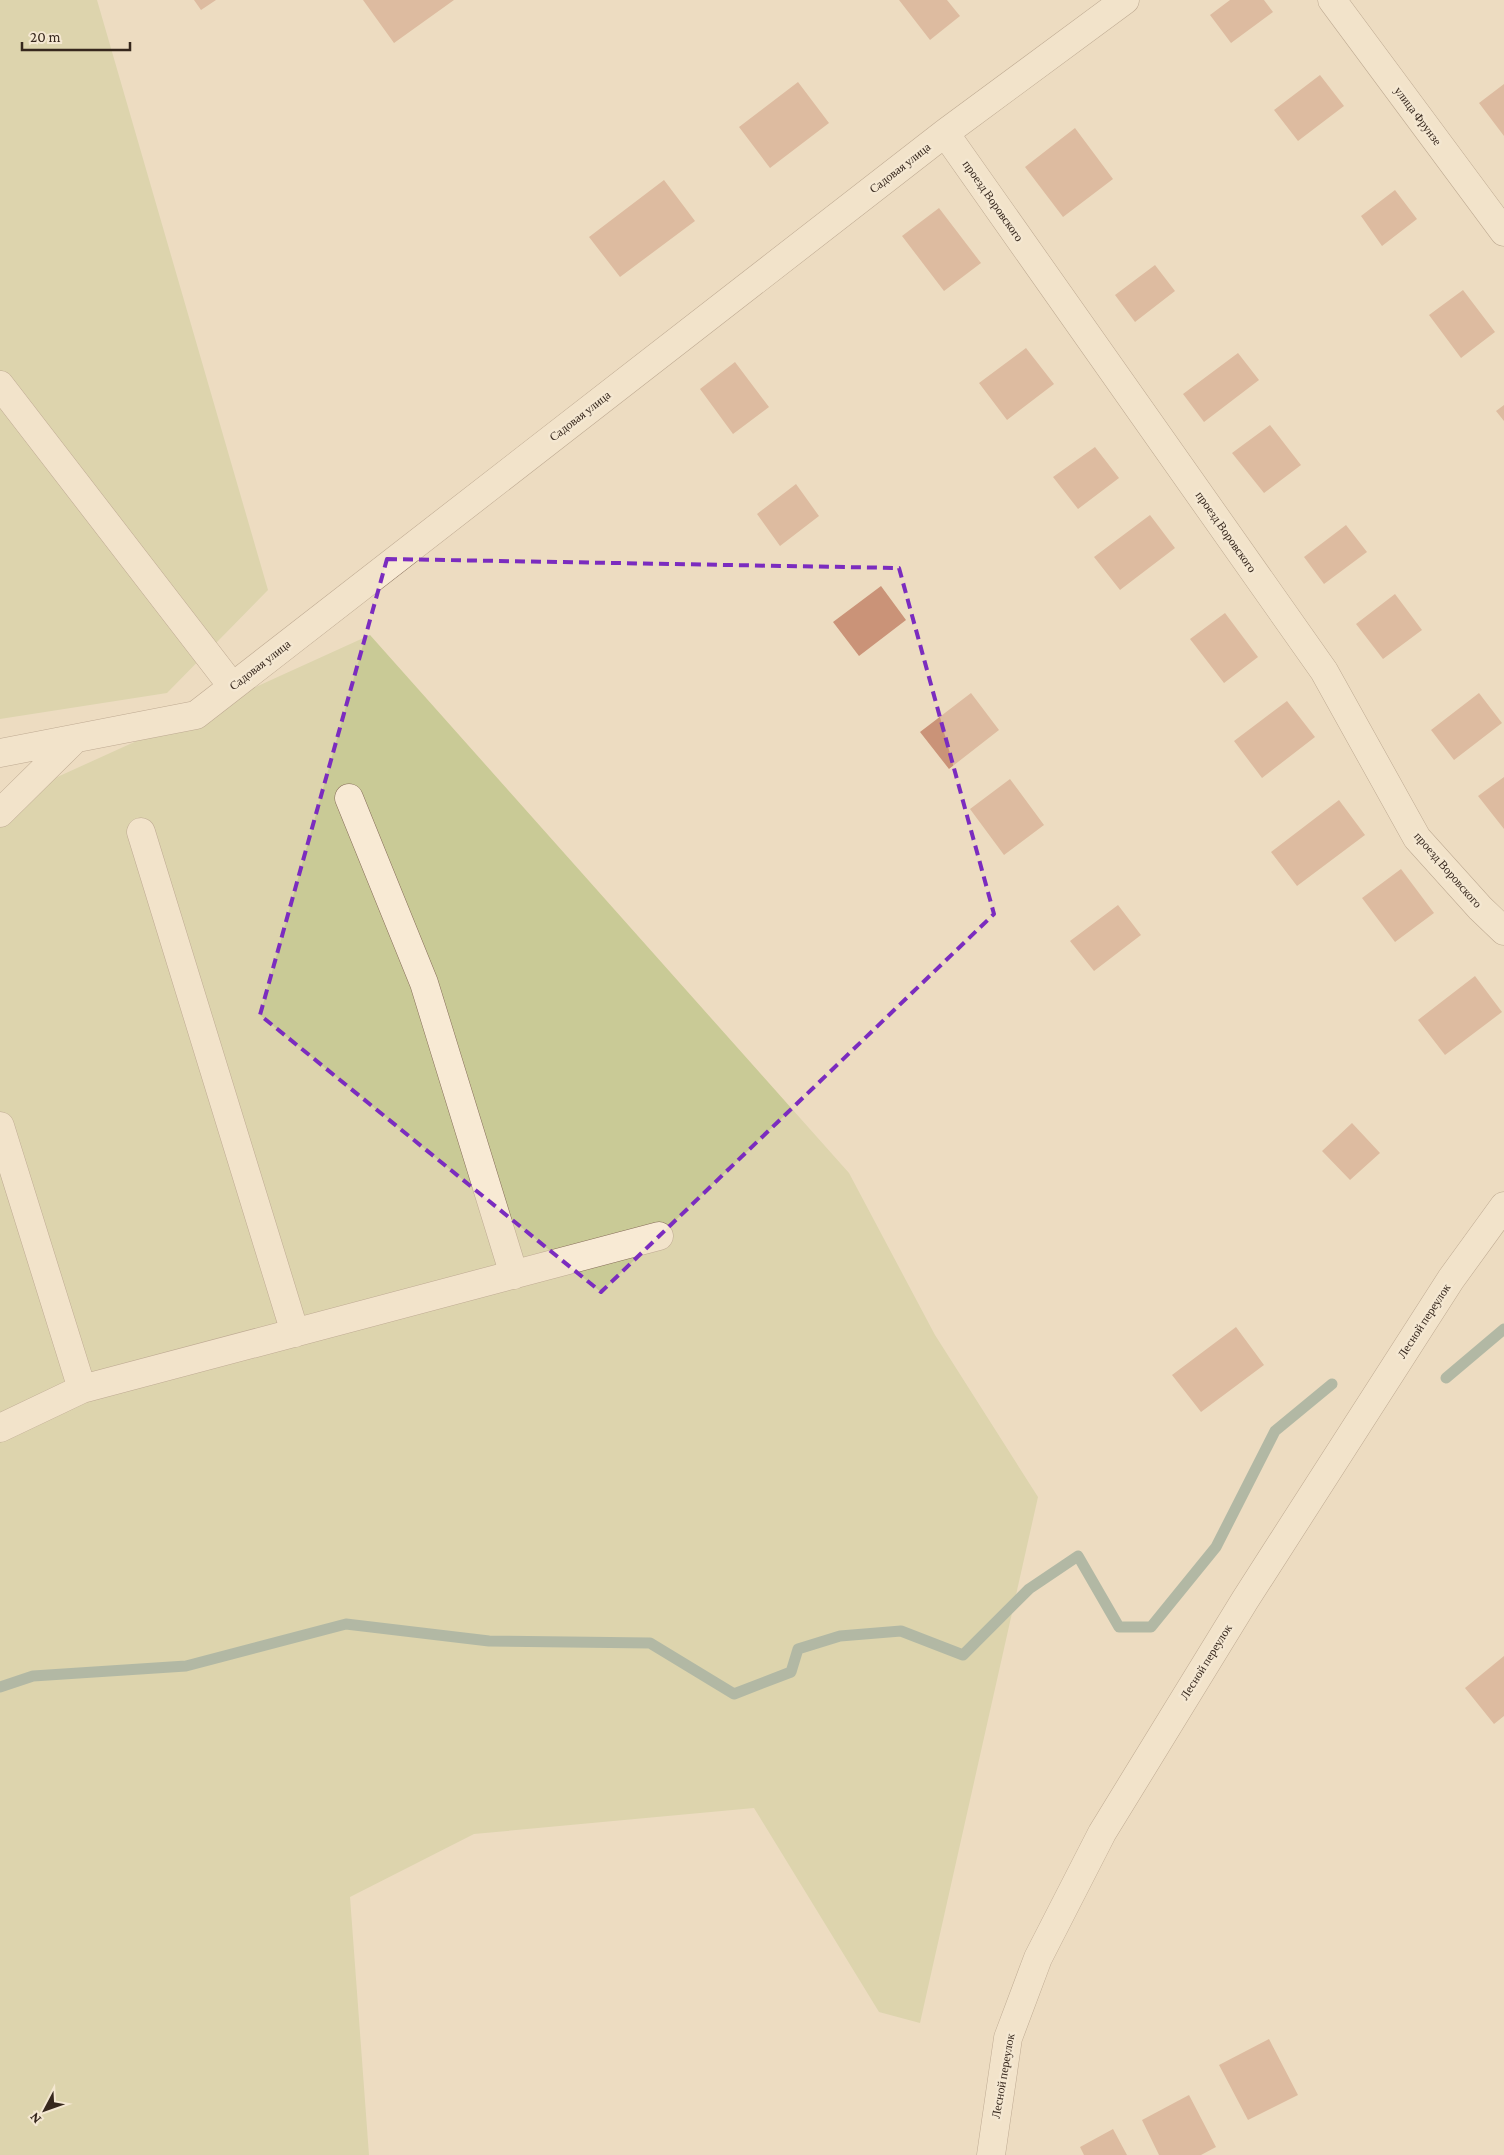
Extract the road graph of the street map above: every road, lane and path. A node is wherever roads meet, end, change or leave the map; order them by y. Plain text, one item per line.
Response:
1 (1125, 0) edge
2 (1332, 0) edge
3 (945, 133) junction
4 (1504, 232) edge
5 (0, 385) edge
6 (232, 686) junction
7 (74, 740) junction
8 (0, 753) edge
9 (349, 798) dead end
10 (0, 813) edge
11 (141, 832) dead end
12 (1504, 931) edge
13 (0, 1126) edge
14 (1504, 1206) edge
15 (659, 1236) dead end
16 (514, 1275) junction
17 (295, 1333) junction
18 (82, 1389) junction
19 (0, 1428) edge
20 (991, 2155) edge

1 - 3 street, Садовая улица
2 - 4 street, улица Фрунзе
3 - 6 street, Садовая улица
3 - 12 street, проезд Воровского
5 - 6 street
6 - 7 street, Садовая улица
7 - 8 street, Садовая улица
7 - 10 street
9 - 16 street
11 - 17 street
13 - 18 street
14 - 20 street, Лесной переулок
15 - 16 street
16 - 17 street
17 - 18 street
18 - 19 street

